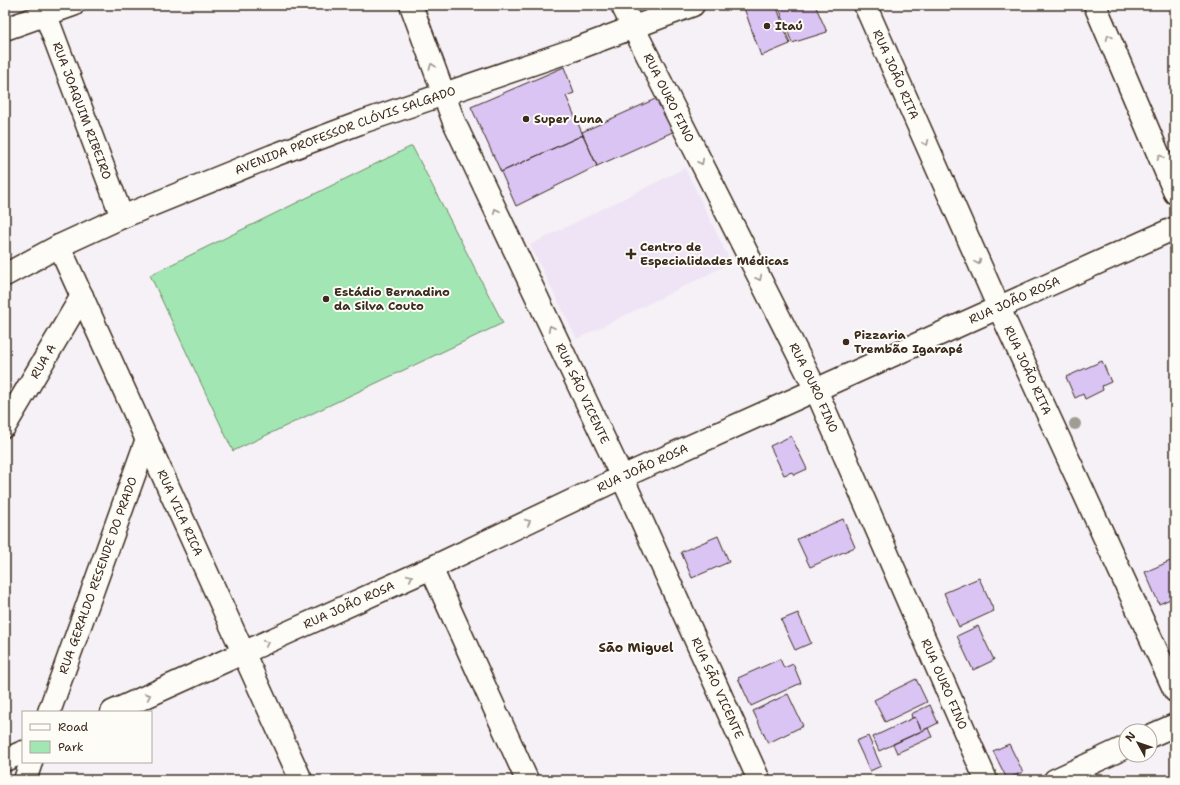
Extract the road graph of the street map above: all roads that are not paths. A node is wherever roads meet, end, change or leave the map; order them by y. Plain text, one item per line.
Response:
1 (73, 5) edge
2 (411, 5) edge
3 (622, 5) edge
4 (694, 5) edge
5 (865, 5) edge
6 (1095, 5) edge
7 (44, 10) edge
8 (633, 27) junction
9 (5, 29) edge
10 (442, 94) junction
11 (1175, 193) edge
12 (122, 217) junction
13 (1175, 228) edge
14 (59, 246) junction
15 (5, 275) edge
16 (82, 296) junction
17 (999, 308) junction
18 (816, 390) junction
19 (5, 426) edge
20 (147, 439) junction
21 (622, 477) junction
22 (431, 568) junction
23 (244, 653) junction
24 (1175, 691) edge
25 (49, 711) edge
26 (114, 711) edge
27 (1175, 725) edge
28 (1158, 732) edge
29 (1118, 751) edge
30 (22, 752) edge
31 (5, 760) edge
32 (31, 763) edge
33 (25, 780) edge
34 (301, 780) edge
35 (527, 780) edge
36 (759, 780) edge
37 (986, 780) edge
38 (1055, 780) edge

1 - 7 street
10 -> 2 street, RUA SÃO VICENTE
3 - 8 street, RUA OURO FINO
4 - 8 street, AVENIDA PROFESSOR CLÓVIS SALGADO
5 -> 17 street, RUA JOÃO RITA
11 -> 6 street
7 - 9 street
7 - 12 street, RUA JOAQUIM RIBEIRO
8 - 10 street, AVENIDA PROFESSOR CLÓVIS SALGADO
8 -> 18 street, RUA OURO FINO
10 - 12 street, AVENIDA PROFESSOR CLÓVIS SALGADO
21 -> 10 street, RUA SÃO VICENTE
12 - 14 street, AVENIDA PROFESSOR CLÓVIS SALGADO
13 - 17 street, RUA JOÃO ROSA
14 - 15 street, AVENIDA PROFESSOR CLÓVIS SALGADO
14 - 16 street, RUA VILA RICA
16 - 19 street, RUA A
16 - 20 street, RUA VILA RICA
17 - 18 street, RUA JOÃO ROSA
17 - 24 street, RUA JOÃO RITA
18 - 21 street, RUA JOÃO ROSA
18 - 37 street, RUA OURO FINO
20 - 23 street, RUA VILA RICA
20 - 25 street, RUA GERALDO RESENDE DO PRADO
22 -> 21 street, RUA JOÃO ROSA
21 - 36 street, RUA SÃO VICENTE
23 -> 22 street, RUA JOÃO ROSA
22 - 35 street
26 -> 23 street, RUA JOÃO ROSA
23 - 34 street, RUA VILA RICA
27 - 28 street
29 - 38 street
30 - 31 street
32 - 33 street

